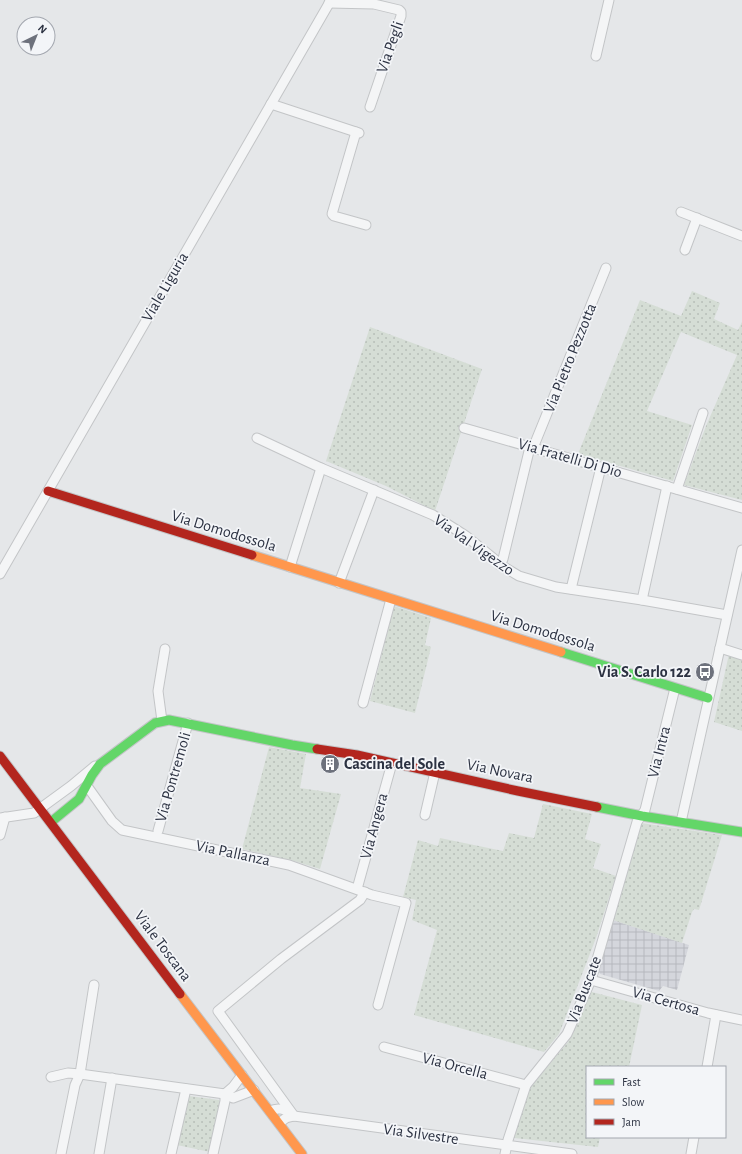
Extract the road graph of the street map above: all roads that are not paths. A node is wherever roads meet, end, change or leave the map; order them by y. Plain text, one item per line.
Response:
1 (609, 0) edge
2 (330, 1) edge
3 (596, 56) dead end
4 (271, 104) junction
5 (370, 107) dead end
6 (681, 212) dead end
7 (698, 218) junction
8 (366, 226) dead end
9 (742, 236) edge
10 (685, 250) dead end
11 (606, 268) dead end
12 (703, 413) dead end
13 (464, 428) dead end
14 (257, 438) dead end
15 (532, 447) junction
16 (601, 467) junction
17 (321, 468) junction
18 (667, 486) junction
19 (677, 489) junction
20 (374, 490) junction
21 (48, 491) junction
22 (742, 508) edge
23 (742, 550) edge
24 (500, 565) junction
25 (290, 567) junction
26 (0, 574) edge
27 (339, 583) junction
28 (571, 589) junction
29 (392, 599) junction
30 (642, 600) junction
31 (727, 615) junction
32 (720, 648) junction
33 (166, 649) dead end
34 (742, 655) edge
35 (675, 688) junction
36 (708, 698) junction
37 (363, 703) dead end
38 (162, 721) junction
39 (188, 724) junction
40 (0, 756) edge
41 (392, 763) junction
42 (100, 764) junction
43 (435, 772) junction
44 (73, 784) junction
45 (82, 793) junction
46 (40, 808) junction
47 (104, 811) junction
48 (425, 815) dead end
49 (642, 816) junction
50 (2, 817) edge
51 (51, 822) junction
52 (681, 822) junction
53 (158, 831) dead end
54 (742, 832) edge
55 (0, 835) edge
56 (361, 890) junction
57 (591, 980) junction
58 (94, 985) dead end
59 (378, 1006) dead end
60 (716, 1015) junction
61 (742, 1020) edge
62 (384, 1047) dead end
63 (707, 1066) edge
64 (80, 1074) junction
65 (242, 1075) junction
66 (51, 1077) dead end
67 (112, 1078) junction
68 (526, 1085) junction
69 (186, 1089) junction
70 (254, 1090) junction
71 (225, 1094) junction
72 (270, 1111) junction
73 (294, 1116) junction
74 (279, 1124) junction
75 (694, 1138) edge
76 (506, 1150) edge
77 (298, 1152) edge
78 (61, 1154) edge
79 (100, 1154) edge
80 (171, 1154) edge
81 (213, 1154) edge
82 (572, 1154) edge
83 (691, 1154) edge

1 - 3 street
2 - 4 street, Viale Liguria
2 - 5 street, Via Pegli
4 - 8 street
4 - 21 street, Viale Liguria
6 - 7 street
7 - 9 street
7 - 10 street
11 - 15 street, Via Pietro Pezzotta
12 - 19 street
13 - 15 street, Via Fratelli Di Dio
14 - 17 street, Via Val Vigezzo
15 - 16 street, Via Fratelli Di Dio
15 - 24 street, Via Pietro Pezzotta
16 - 18 street, Via Fratelli Di Dio
16 - 28 street
17 - 20 street, Via Val Vigezzo
17 - 25 street
18 - 19 street, Via Fratelli Di Dio
18 - 30 street
19 - 22 street, Via Fratelli Di Dio
20 - 24 street, Via Val Vigezzo
20 - 27 street
21 - 25 street, Via Domodossola
21 - 26 street, Viale Liguria
23 - 31 street
24 - 28 street, Via Val Vigezzo
25 - 27 street, Via Domodossola
27 - 29 street, Via Domodossola
28 - 30 street, Via Val Vigezzo
29 - 35 street, Via Domodossola
29 - 37 street
30 - 31 street, Via Val Vigezzo
31 - 32 street
32 - 34 street
32 - 36 street
33 - 38 street
35 - 36 street, Via Domodossola
35 - 49 street, Via Intra
36 - 52 street
38 - 39 street, Via Novara
38 - 42 street
39 - 41 street, Via Novara
39 - 53 street, Via Pontremoli
40 - 46 street, Viale Toscana
41 - 43 street, Via Novara
41 - 56 street, Via Angera
42 - 44 street
42 - 45 street
43 - 48 street
43 - 49 street, Via Novara
44 - 45 street
44 - 46 street
45 - 47 street, Via Pallanza
45 - 47 street, Via Pallanza
45 - 51 street
46 - 50 street
46 - 51 street, Viale Toscana
47 - 56 street, Via Pallanza
49 - 52 street, Via Novara
49 - 57 street, Via Buscate
50 - 55 street
51 - 65 street, Viale Toscana
52 - 54 street, Via Novara
56 - 59 street, Via Pallanza
56 - 73 street
57 - 60 street, Via Certosa
57 - 68 street, Via Buscate
58 - 64 street
60 - 61 street, Via Certosa
60 - 63 street
62 - 68 street, Via Orcella
64 - 66 street
64 - 67 street
64 - 78 street
65 - 70 street, Viale Toscana
65 - 71 street
67 - 69 street
67 - 79 street
68 - 76 street, Via Buscate
69 - 71 street
69 - 80 street
70 - 71 street
70 - 72 street, Viale Toscana
71 - 81 street
72 - 73 street, Via Silvestre
72 - 74 street, Viale Toscana
73 - 74 street
73 - 76 street, Via Silvestre
74 - 77 street, Viale Toscana
75 - 83 street
76 - 82 street, Via Silvestre

